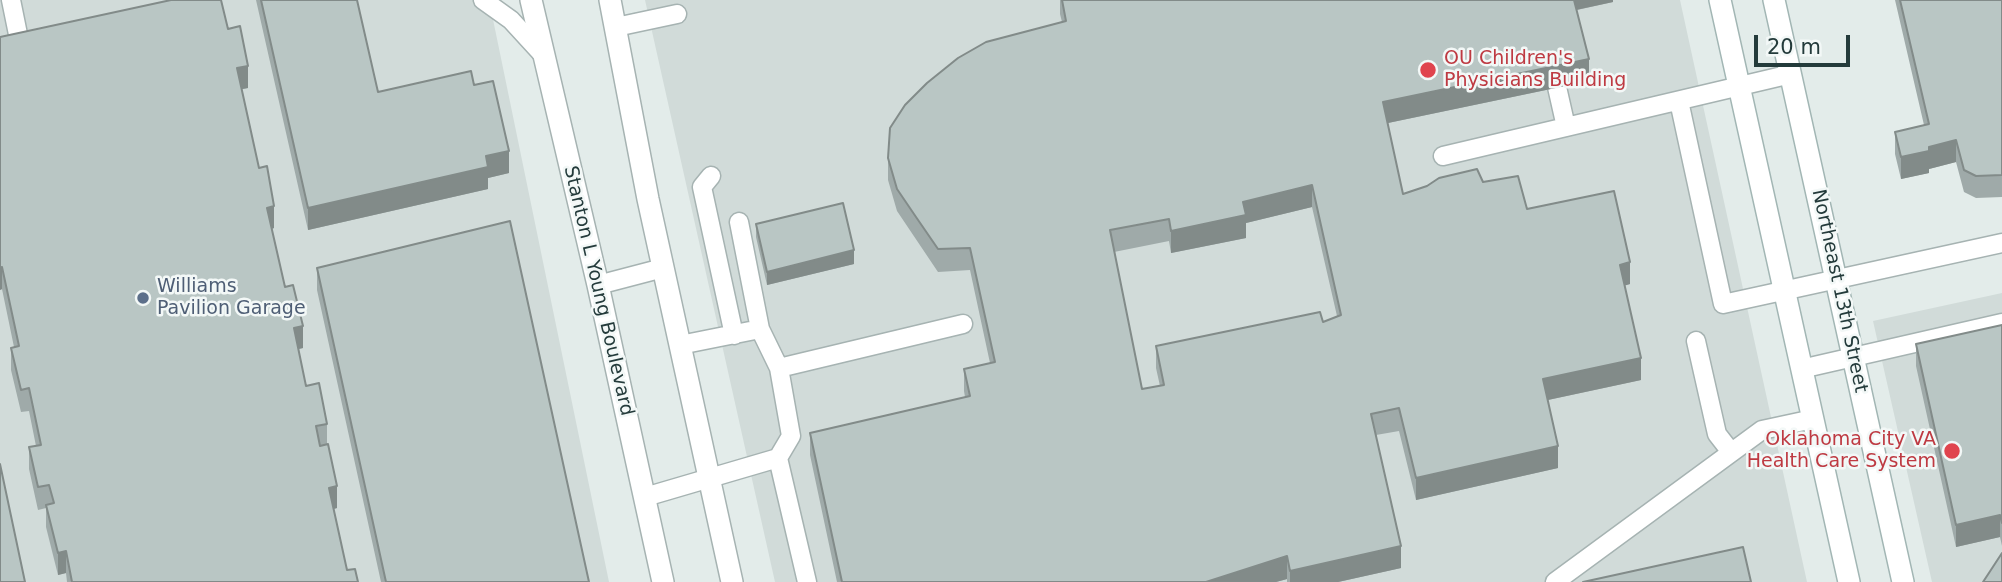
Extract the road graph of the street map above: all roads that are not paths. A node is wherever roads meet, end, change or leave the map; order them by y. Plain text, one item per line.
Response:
1 (11, 0) edge
2 (483, 0) edge
3 (531, 0) edge
4 (610, 0) edge
5 (1720, 0) edge
6 (1774, 0) edge
7 (677, 14) dead end
8 (616, 27) junction
9 (22, 54) edge
10 (544, 56) junction
11 (1791, 74) junction
12 (1740, 86) junction
13 (1557, 88) edge
14 (1679, 101) junction
15 (1566, 127) junction
16 (1443, 156) dead end
17 (711, 176) dead end
18 (739, 222) dead end
19 (2002, 243) edge
20 (663, 268) junction
21 (1836, 279) junction
22 (598, 285) junction
23 (1785, 290) junction
24 (2002, 323) edge
25 (964, 324) dead end
26 (760, 329) junction
27 (734, 335) junction
28 (1696, 341) dead end
29 (680, 345) junction
30 (1853, 358) junction
31 (779, 368) junction
32 (1801, 369) junction
33 (1813, 419) junction
34 (1731, 452) junction
35 (778, 458) junction
36 (710, 478) junction
37 (645, 497) junction
38 (663, 582) edge
39 (733, 582) edge
40 (807, 582) edge
41 (1555, 582) edge
42 (1849, 582) edge
43 (1903, 582) edge

1 - 9 lane
2 - 10 lane
3 - 10 street, Stanton L Young Boulevard
4 - 8 street
5 - 12 street
6 - 11 street, Northeast 13th Street
7 - 8 lane
8 - 20 street
10 - 22 street, Stanton L Young Boulevard
11 - 12 lane
11 - 21 street, Northeast 13th Street
12 - 14 lane
12 - 23 street
13 - 15 lane
14 - 15 lane
14 - 23 lane
15 - 16 lane
17 - 27 lane
18 - 26 lane
19 - 21 lane
20 - 22 lane
20 - 29 street
21 - 23 lane
21 - 30 street, Northeast 13th Street
22 - 37 street, Stanton L Young Boulevard
23 - 32 street
24 - 30 lane
25 - 31 lane
26 - 27 lane
26 - 31 lane
27 - 29 lane
28 - 34 lane
29 - 36 street
30 - 32 lane
30 - 43 street, Northeast 13th Street
31 - 35 lane
32 - 33 street
33 - 34 lane
33 - 42 street
34 - 41 lane
35 - 36 lane
35 - 40 lane
36 - 37 lane
36 - 39 street
37 - 38 street, Stanton L Young Boulevard

